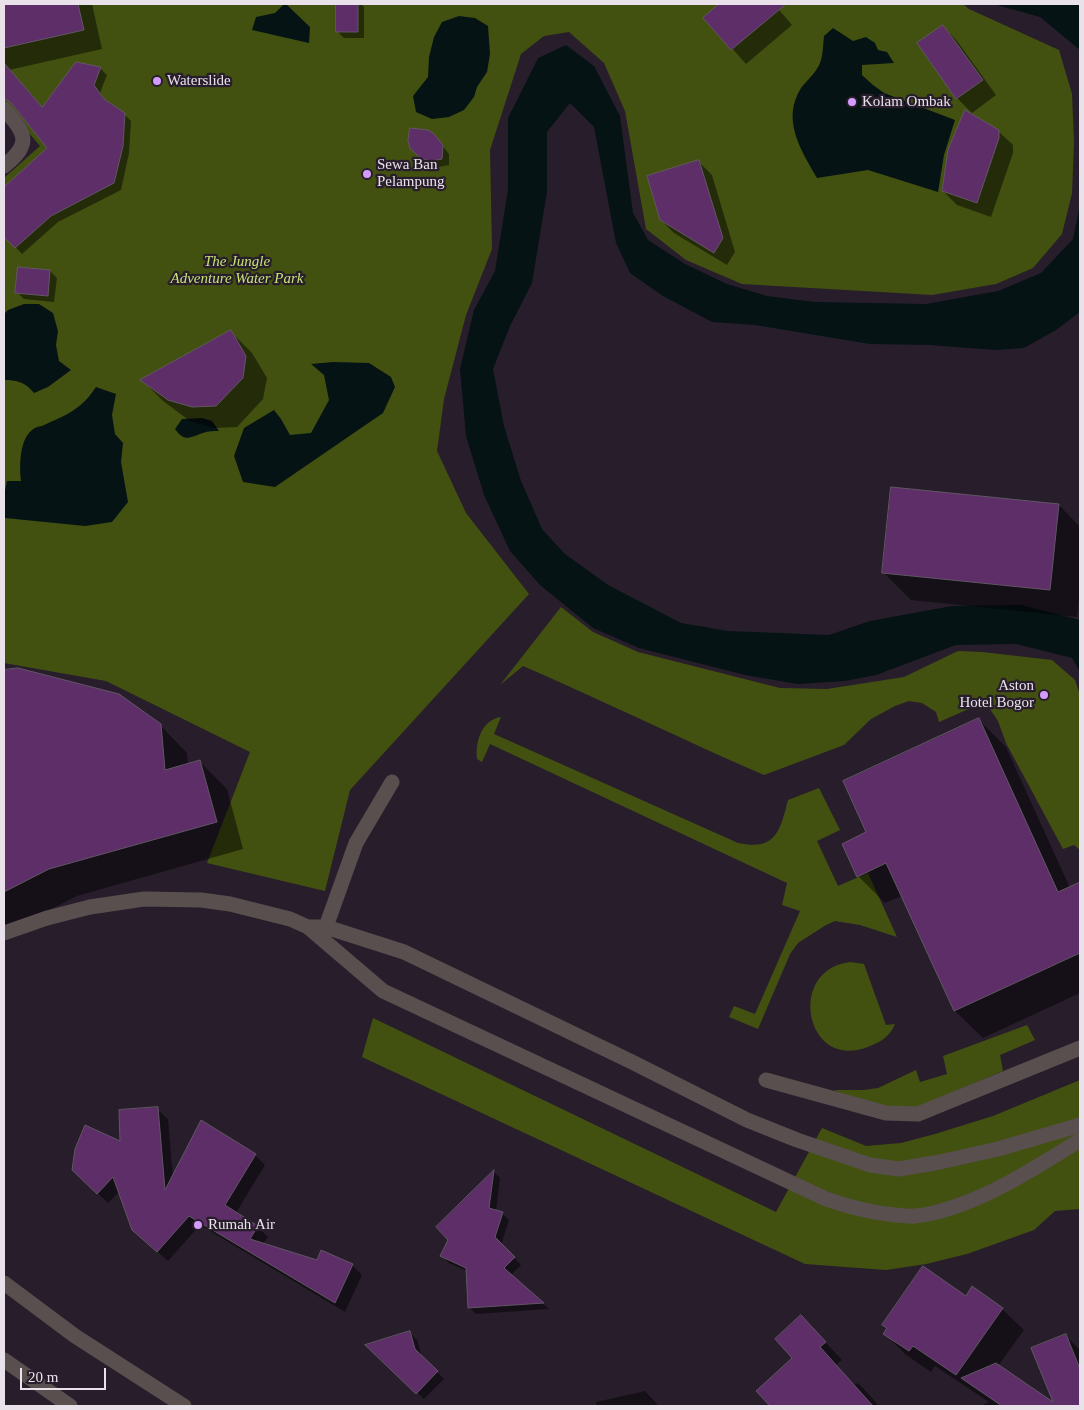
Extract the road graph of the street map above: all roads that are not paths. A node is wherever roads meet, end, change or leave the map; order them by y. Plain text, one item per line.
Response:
1 (4, 109) edge
2 (4, 166) edge
3 (392, 782) dead end
4 (4, 933) edge
5 (324, 934) junction
6 (1080, 1048) edge
7 (766, 1080) dead end
8 (1080, 1125) edge
9 (1080, 1140) edge
10 (4, 1283) edge
11 (4, 1360) edge
12 (70, 1406) edge
13 (184, 1406) edge

1 - 2 street
3 - 5 street
4 - 5 street
5 - 8 street
5 - 9 street
6 - 7 street
10 - 13 street
11 - 12 street

